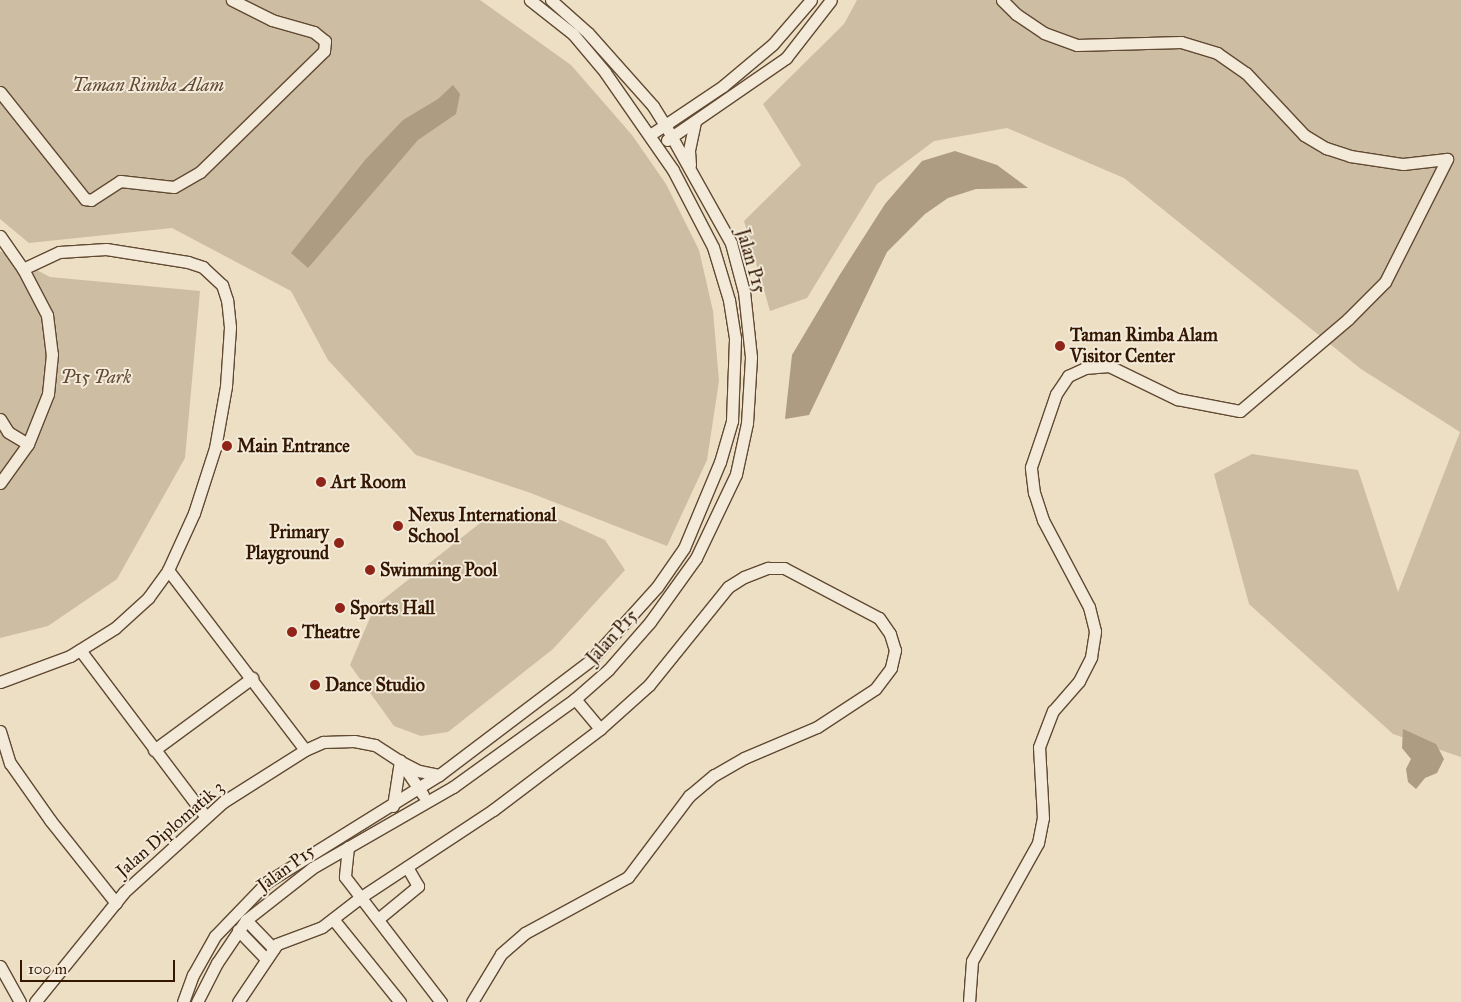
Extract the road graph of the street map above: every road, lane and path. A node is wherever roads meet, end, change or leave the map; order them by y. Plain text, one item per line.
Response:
1 (232, 0) edge
2 (530, 0) edge
3 (551, 0) edge
4 (811, 0) edge
5 (831, 0) edge
6 (1002, 0) edge
7 (0, 92) edge
8 (653, 106) junction
9 (687, 112) junction
10 (695, 122) junction
11 (665, 125) junction
12 (651, 134) junction
13 (672, 137) junction
14 (658, 146) junction
15 (690, 166) junction
16 (0, 236) edge
17 (23, 269) junction
18 (0, 419) edge
19 (28, 444) junction
20 (0, 483) edge
21 (684, 548) junction
22 (696, 558) junction
23 (168, 570) junction
24 (80, 650) junction
25 (252, 678) junction
26 (0, 682) edge
27 (575, 699) junction
28 (600, 729) junction
29 (0, 731) edge
30 (154, 750) junction
31 (305, 750) junction
32 (400, 761) junction
33 (440, 775) junction
34 (419, 788) junction
35 (427, 803) junction
36 (393, 806) junction
37 (206, 817) junction
38 (348, 847) junction
39 (407, 867) junction
40 (361, 898) junction
41 (116, 903) junction
42 (333, 919) junction
43 (378, 919) junction
44 (246, 920) junction
45 (238, 930) junction
46 (274, 948) junction
47 (266, 958) junction
48 (0, 966) edge
49 (20, 1002) edge
50 (35, 1002) edge
51 (183, 1002) edge
52 (198, 1002) edge
53 (238, 1002) edge
54 (400, 1002) edge
55 (440, 1002) edge
56 (472, 1002) edge
57 (969, 1002) edge

1 - 7 street
2 - 12 street, Jalan P15
3 - 8 street, Jalan P15
4 - 9 street
5 - 10 street
6 - 57 street
8 - 9 street
8 - 11 street, Jalan P15
9 - 11 street
10 - 13 street
10 - 15 street
11 - 12 street
11 - 13 street, Jalan P15
12 - 14 street, Jalan P15
13 - 14 street
13 - 15 street, Jalan P15
14 - 21 street, Jalan P15
15 - 22 street, Jalan P15
16 - 17 street
17 - 19 street
17 - 23 street
18 - 19 street
19 - 20 street
21 - 22 street
21 - 33 street, Jalan P15
22 - 27 street, Jalan P15
23 - 24 street
23 - 25 street
24 - 26 street
24 - 30 street
25 - 30 street
25 - 31 street
27 - 28 street
27 - 35 street, Jalan P15
28 - 39 street
28 - 56 street
29 - 41 street
30 - 37 street
31 - 32 street, Jalan Diplomatik 3
31 - 37 street, Jalan Diplomatik 3
32 - 33 street
32 - 34 street, Jalan Diplomatik 3
32 - 36 street
33 - 34 street, Jalan P15
34 - 35 street, Jalan Diplomatik 3
34 - 36 street, Jalan P15
35 - 38 street, Jalan P15
36 - 51 street, Jalan P15
37 - 41 street, Jalan Diplomatik 3
38 - 40 street
38 - 44 street, Jalan P15
39 - 40 street
39 - 43 street
40 - 42 street
40 - 43 street
41 - 50 street, Jalan Diplomatik 3
42 - 46 street
42 - 54 street
43 - 55 street
44 - 45 street, Jalan P15
44 - 46 street
45 - 47 street
45 - 52 street, Jalan P15
46 - 47 street
47 - 53 street
48 - 49 street

